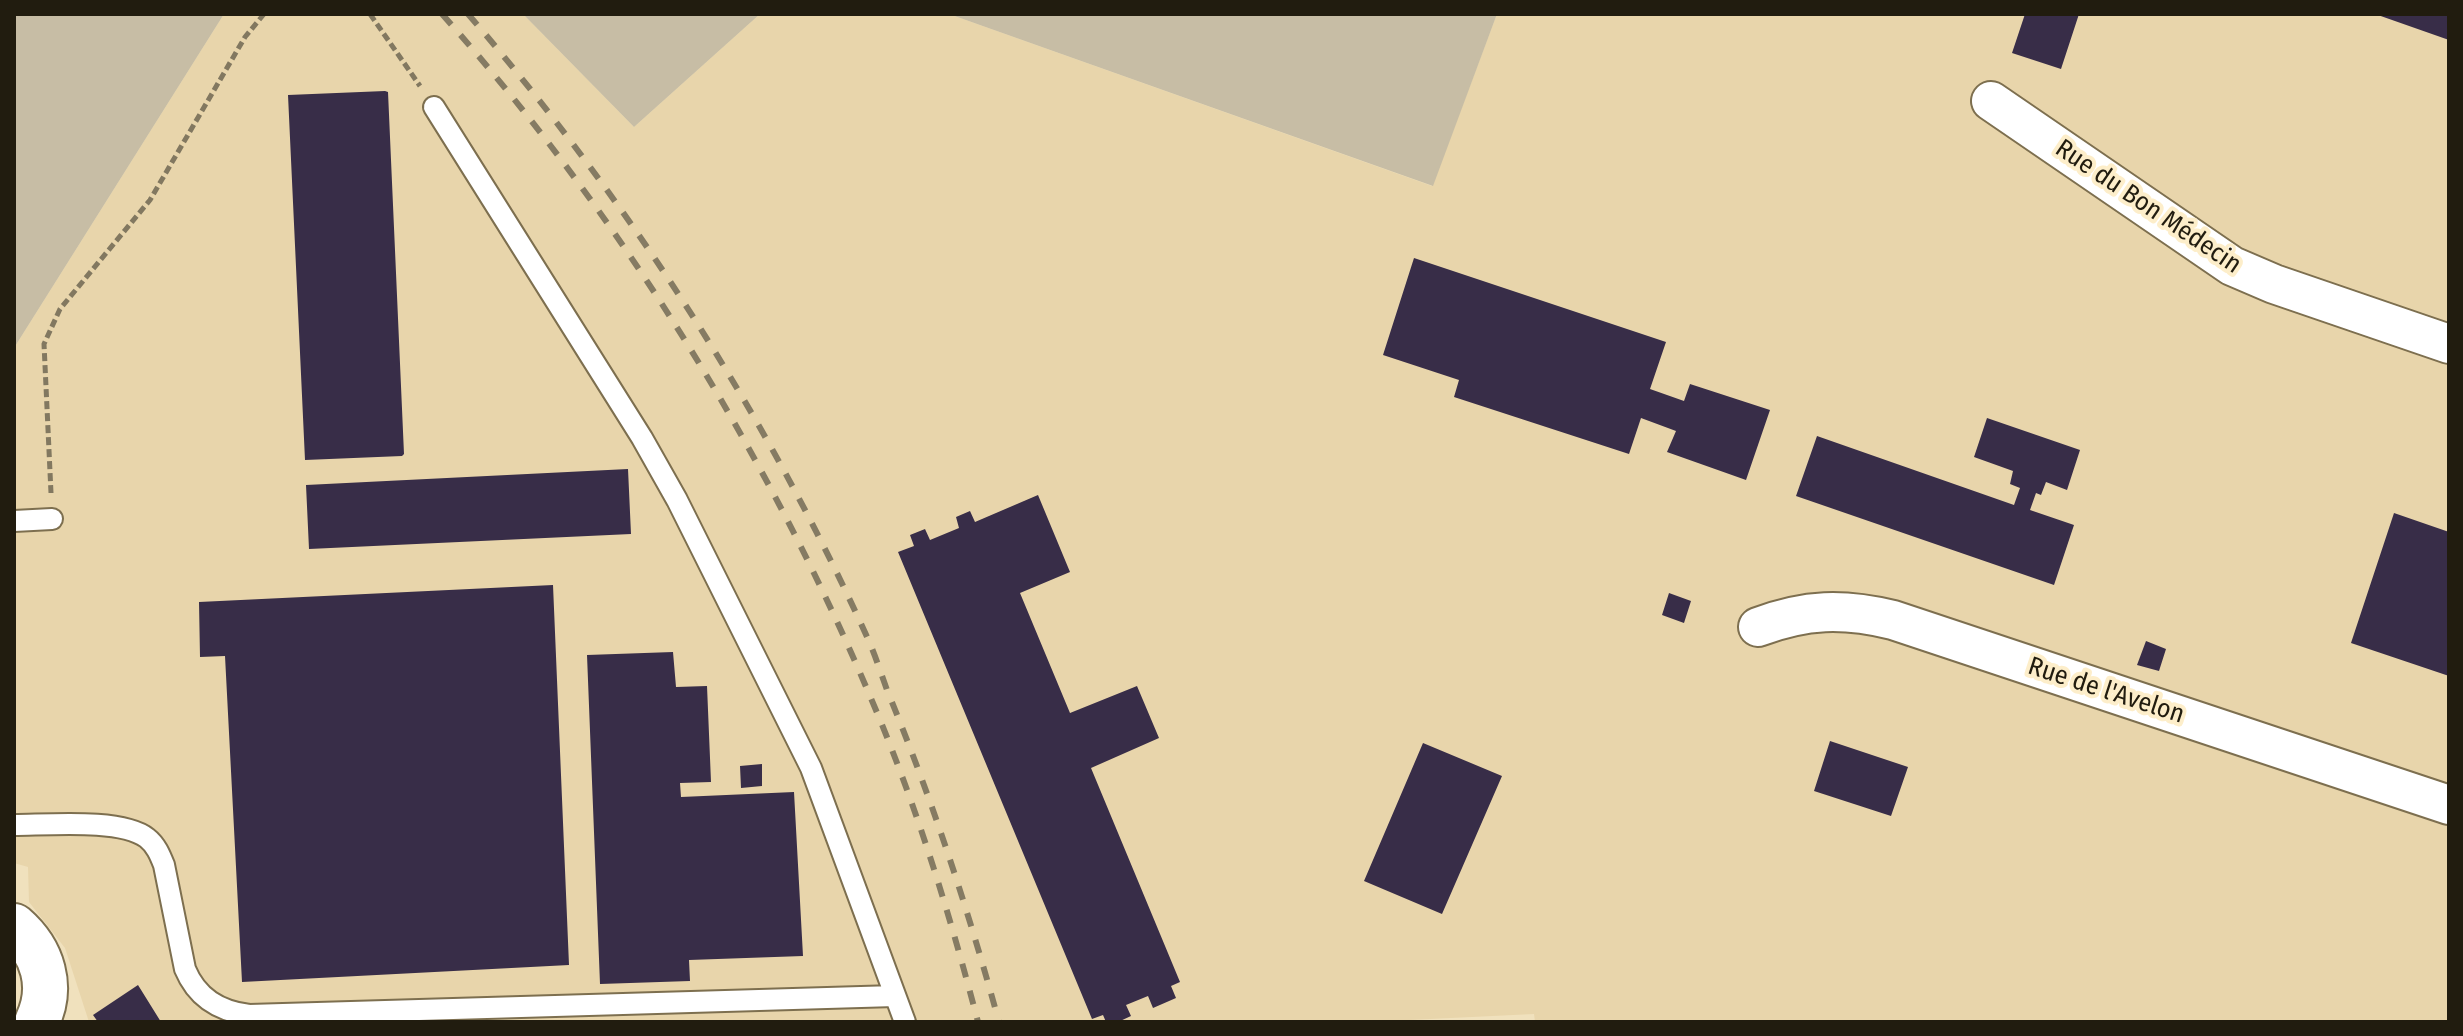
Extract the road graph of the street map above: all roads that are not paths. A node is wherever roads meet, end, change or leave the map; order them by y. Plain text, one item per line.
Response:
1 (1991, 101) dead end
2 (434, 107) road end
3 (2449, 344) edge
4 (52, 519) road end
5 (14, 521) edge
6 (1758, 627) dead end
7 (2449, 805) edge
8 (14, 825) edge
9 (14, 926) edge
10 (895, 996) junction
11 (45, 1010) edge
12 (905, 1022) edge

1 - 3 street, Rue du Bon Médecin
2 - 10 lane
4 - 5 lane
6 - 7 street, Rue de l'Avelon
8 - 10 lane
9 - 11 street
10 - 12 lane

